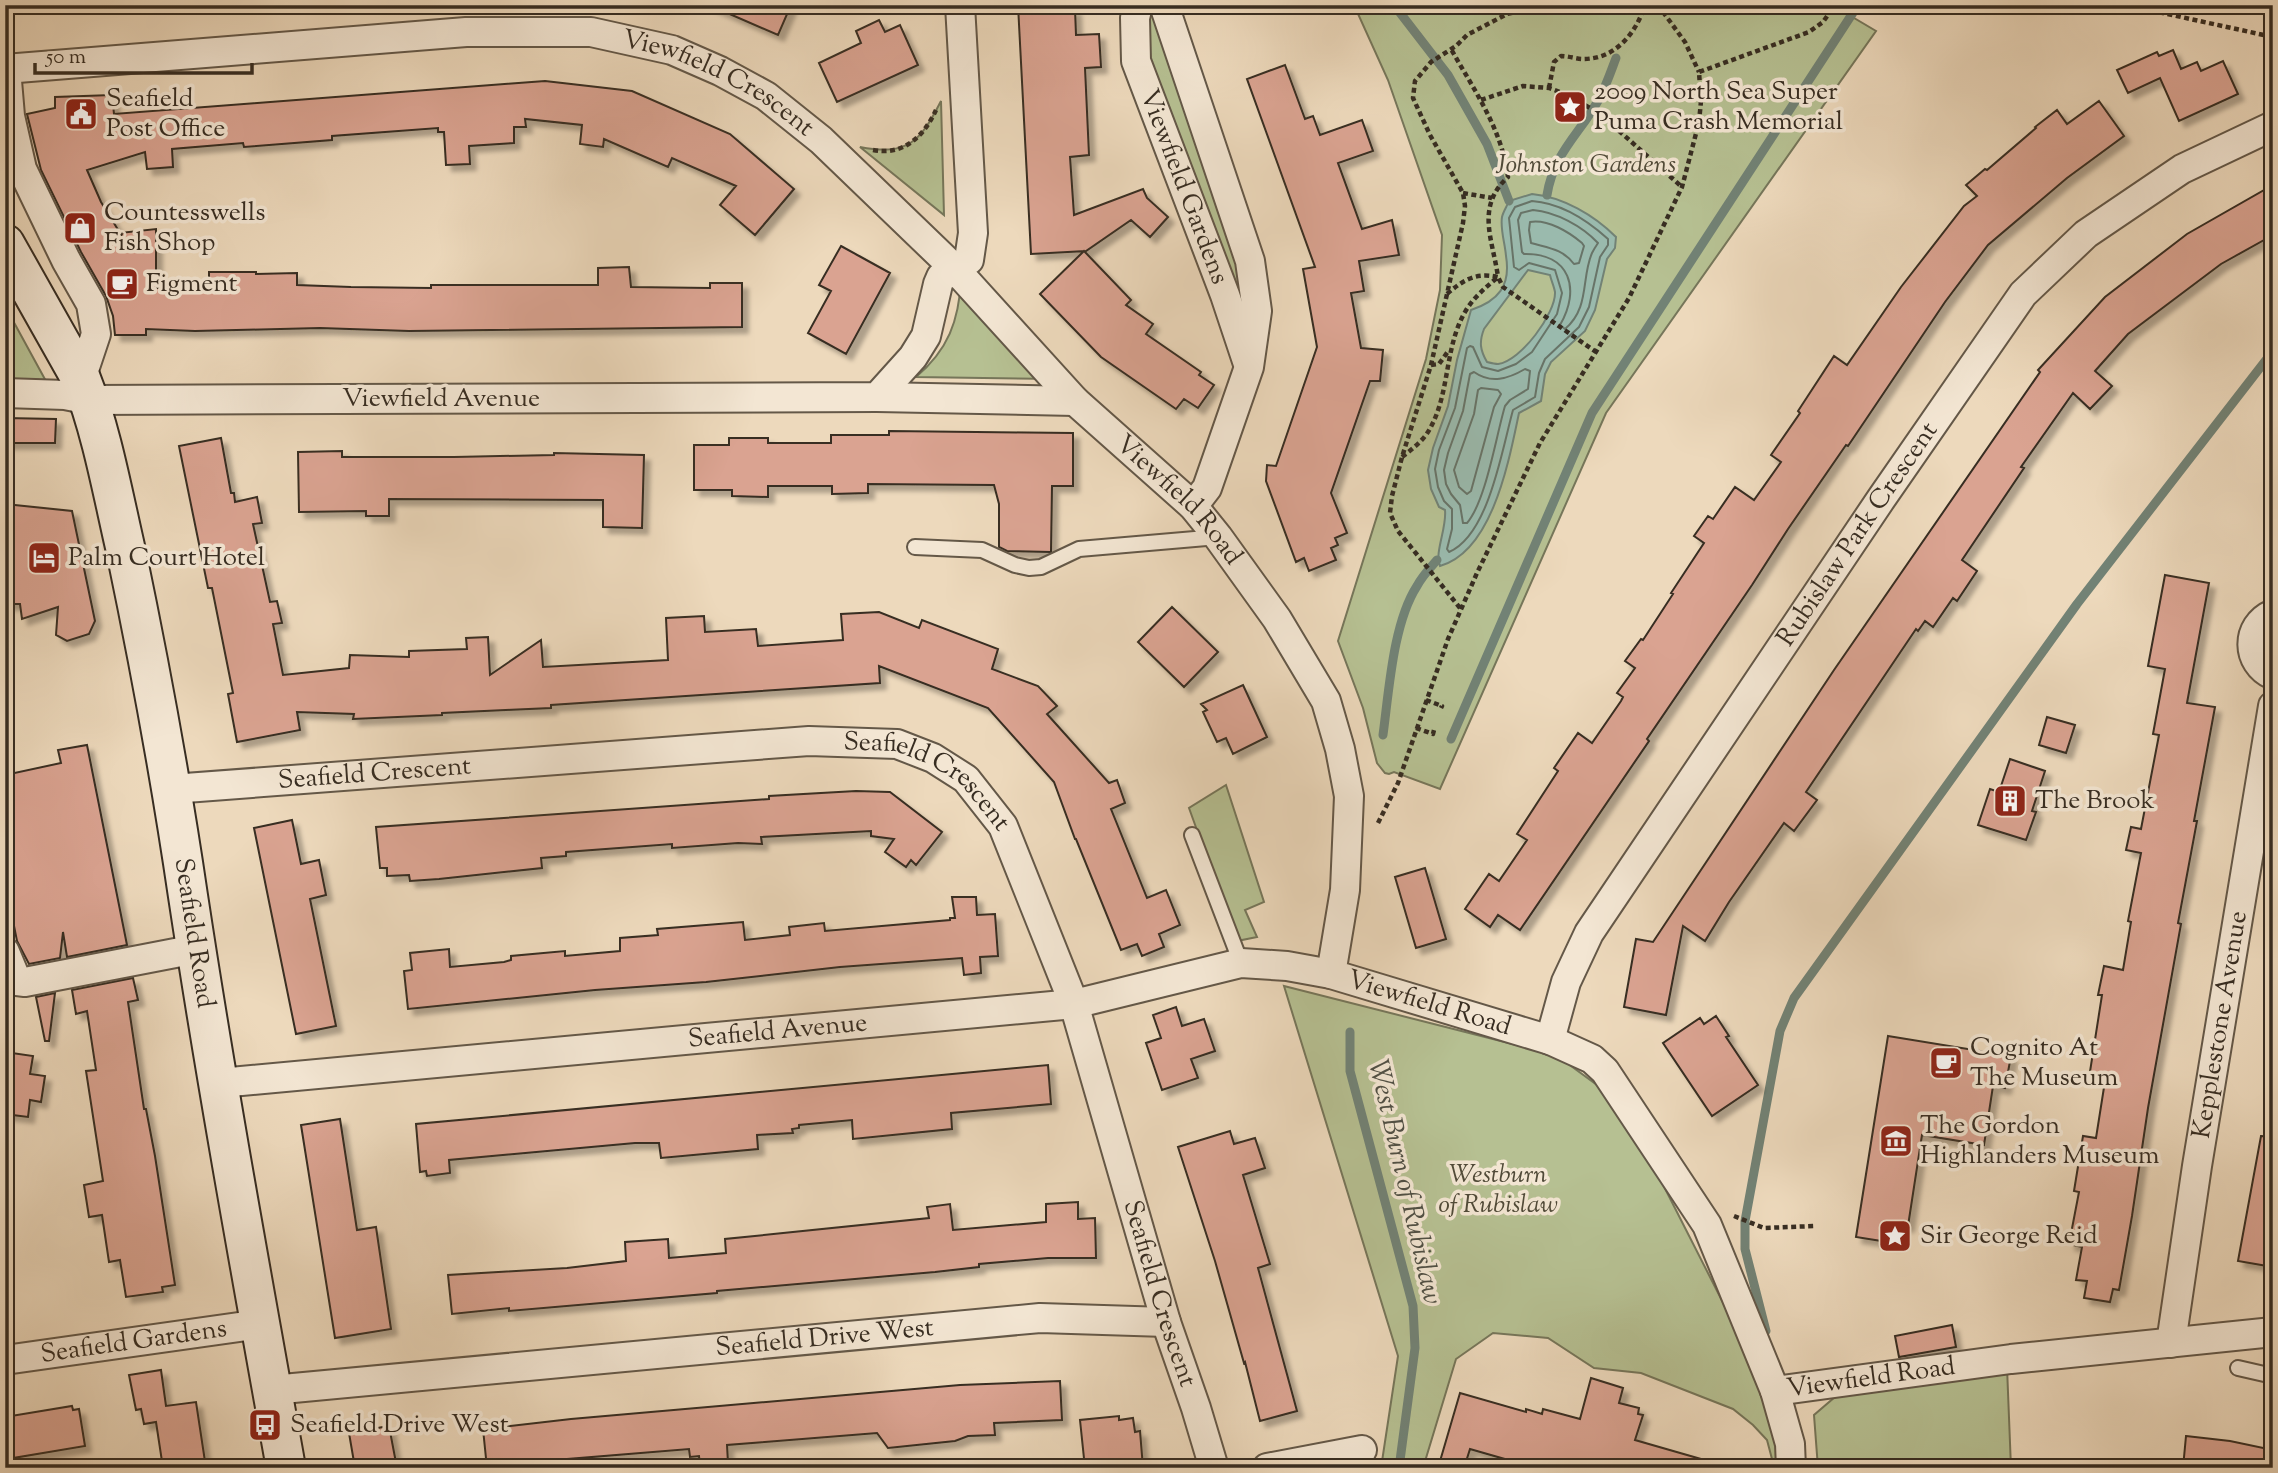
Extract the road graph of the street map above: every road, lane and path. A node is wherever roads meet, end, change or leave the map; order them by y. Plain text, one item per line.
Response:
1 (960, 5) edge
2 (1138, 5) edge
3 (1164, 5) edge
4 (1545, 5) edge
5 (1645, 5) edge
6 (1658, 5) edge
7 (1835, 5) edge
8 (2126, 5) edge
9 (2273, 37) edge
10 (1451, 49) junction
11 (963, 60) junction
12 (6, 69) edge
13 (1699, 72) junction
14 (1549, 88) junction
15 (1480, 100) junction
16 (2273, 126) edge
17 (870, 149) dead end
18 (1682, 187) junction
19 (1462, 193) junction
20 (1492, 198) junction
21 (5, 244) edge
22 (956, 270) junction
23 (1498, 277) junction
24 (1446, 295) junction
25 (1452, 347) junction
26 (1596, 352) junction
27 (1431, 365) junction
28 (1249, 367) junction
29 (85, 390) junction
30 (5, 393) edge
31 (877, 397) junction
32 (1075, 401) junction
33 (1402, 457) junction
34 (1193, 506) junction
35 (1218, 537) junction
36 (915, 547) dead end
37 (1461, 608) junction
38 (2273, 614) edge
39 (2273, 675) edge
40 (1426, 700) junction
41 (2273, 706) edge
42 (1441, 708) dead end
43 (1416, 728) junction
44 (1434, 730) dead end
45 (172, 789) junction
46 (1374, 830) dead end
47 (1192, 835) dead end
48 (196, 949) junction
49 (5, 952) edge
50 (1241, 963) junction
51 (1331, 974) junction
52 (1074, 1004) junction
53 (1550, 1040) junction
54 (220, 1083) junction
55 (1735, 1216) dead end
56 (1815, 1226) dead end
57 (1166, 1322) junction
58 (260, 1324) junction
59 (2273, 1332) edge
60 (2171, 1343) junction
61 (5, 1360) edge
62 (2238, 1368) dead end
63 (2273, 1376) edge
64 (272, 1390) junction
65 (1775, 1391) junction
66 (1362, 1450) dead end
67 (286, 1468) edge
68 (1214, 1468) edge
69 (1266, 1468) edge
70 (1791, 1468) edge

1 - 11 street
2 - 28 street, Viewfield Gardens
3 - 28 street, Viewfield Gardens
4 - 10 path
5 - 14 path
6 - 13 path
7 - 13 path
8 - 9 path
10 - 15 path
10 - 19 path
11 - 17 path
11 - 22 street
12 - 22 street, Viewfield Crescent
12 - 29 street
13 - 18 path
14 - 15 path
14 - 18 path
15 - 20 path
16 - 53 street, Rubislaw Park Crescent
18 - 26 path
19 - 20 path
19 - 24 path
20 - 23 path
21 - 29 street, Seafield Road
22 - 31 street
22 - 32 street, Viewfield Road
23 - 24 path
23 - 25 path
23 - 26 path
24 - 27 path
25 - 27 path
25 - 33 path
26 - 37 path
27 - 33 path
28 - 34 street, Viewfield Gardens
29 - 30 street, Viewfield Avenue
29 - 31 street, Viewfield Avenue
29 - 45 street, Seafield Road
31 - 32 street, Viewfield Avenue
32 - 34 street, Viewfield Road
33 - 37 path
34 - 35 street, Viewfield Road
35 - 36 lane
35 - 51 street, Viewfield Road
37 - 40 path
38 - 39 street
40 - 42 path
40 - 43 path
41 - 60 street, Kepplestone Avenue
43 - 44 path
43 - 46 path
45 - 48 street, Seafield Road
45 - 52 street, Seafield Crescent
47 - 50 lane
48 - 49 street
48 - 54 street, Seafield Road
50 - 51 street, Seafield Avenue
50 - 52 street, Seafield Avenue
51 - 53 street, Viewfield Road
52 - 54 street, Seafield Avenue
52 - 57 street, Seafield Crescent
53 - 65 street, Viewfield Road
54 - 58 street, Seafield Road
55 - 56 path
57 - 64 street, Seafield Drive West
57 - 68 street, Seafield Crescent
58 - 61 street, Seafield Gardens
58 - 64 street, Seafield Road
59 - 60 street, Viewfield Road
60 - 65 street, Viewfield Road
62 - 63 lane
64 - 67 street, Seafield Road
65 - 70 street
66 - 69 street

